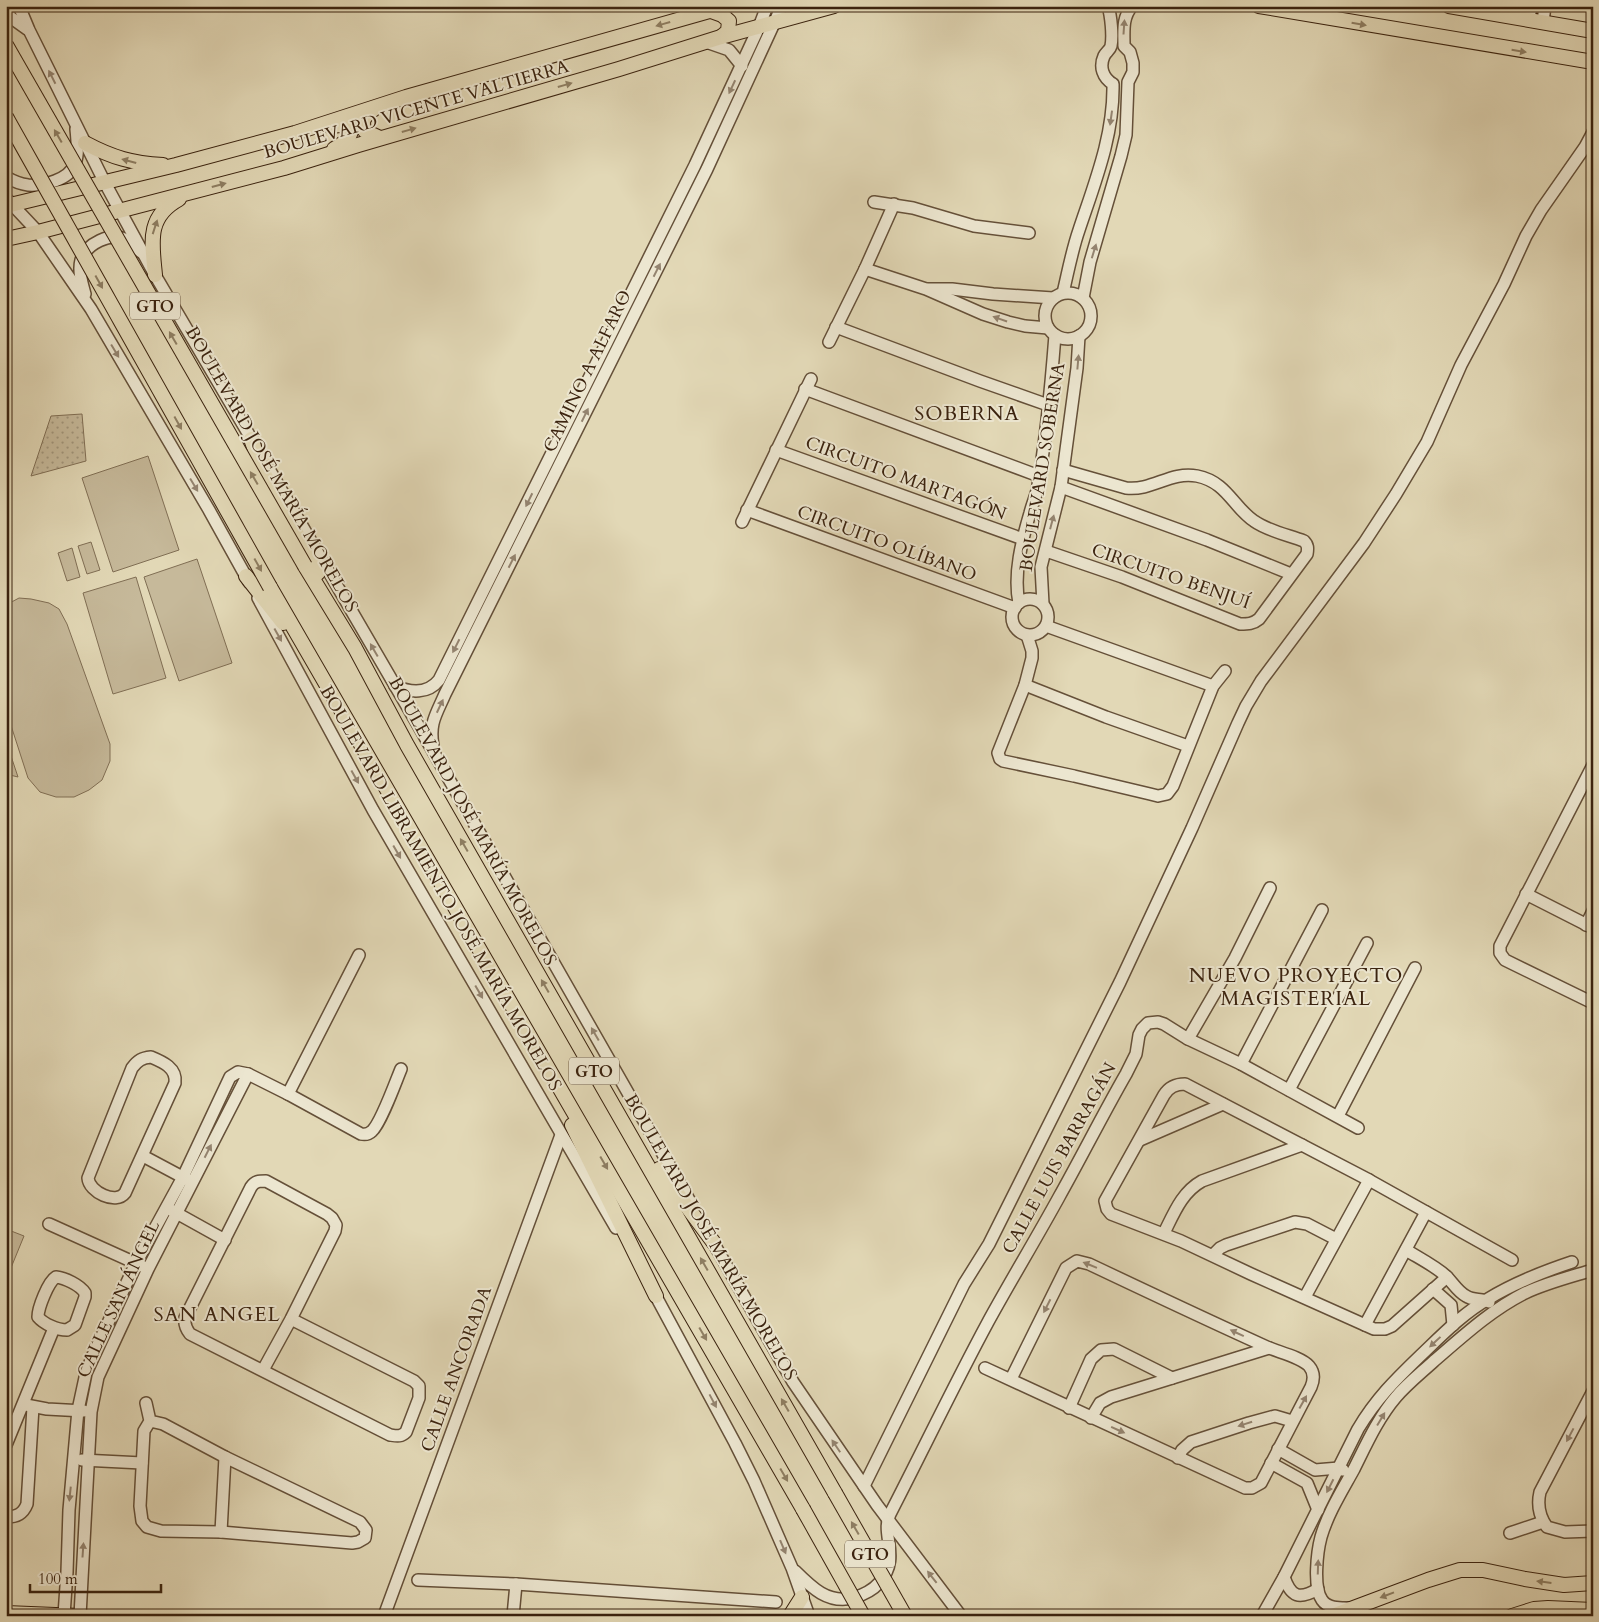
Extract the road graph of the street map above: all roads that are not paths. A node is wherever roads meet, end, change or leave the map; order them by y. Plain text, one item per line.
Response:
1 (19, 6) edge
2 (727, 6) edge
3 (767, 6) edge
4 (782, 6) edge
5 (796, 6) edge
6 (834, 6) edge
7 (1108, 6) edge
8 (1132, 6) edge
9 (1259, 6) edge
10 (1449, 6) edge
11 (1545, 6) edge
12 (711, 11) junction
13 (813, 12) junction
14 (6, 14) edge
15 (1534, 16) edge
16 (774, 24) junction
17 (759, 27) junction
18 (29, 30) junction
19 (1593, 31) edge
20 (722, 37) junction
21 (706, 42) junction
22 (6, 45) edge
23 (1124, 46) junction
24 (1111, 48) junction
25 (1593, 62) edge
26 (742, 66) junction
27 (1128, 82) junction
28 (1113, 84) junction
29 (374, 108) junction
30 (6, 117) edge
31 (76, 122) junction
32 (1593, 132) edge
33 (295, 133) junction
34 (380, 138) junction
35 (85, 143) junction
36 (323, 156) junction
37 (176, 165) junction
38 (6, 177) edge
39 (105, 183) junction
40 (194, 192) junction
41 (874, 202) dead end
42 (8, 203) edge
43 (894, 204) junction
44 (121, 211) junction
45 (38, 232) junction
46 (1029, 233) dead end
47 (6, 239) edge
48 (146, 257) junction
49 (865, 270) junction
50 (155, 275) junction
51 (926, 289) junction
52 (1058, 295) junction
53 (1083, 298) junction
54 (91, 309) junction
55 (836, 327) junction
56 (1051, 331) junction
57 (610, 336) junction
58 (1080, 336) junction
59 (622, 340) junction
60 (829, 342) dead end
61 (1048, 405) junction
62 (251, 439) junction
63 (776, 450) junction
64 (1063, 470) junction
65 (1039, 476) junction
66 (539, 479) junction
67 (551, 484) junction
68 (1036, 493) junction
69 (1059, 493) junction
70 (747, 510) junction
71 (742, 522) dead end
72 (1023, 539) junction
73 (1046, 551) junction
74 (1291, 574) junction
75 (246, 576) junction
76 (1043, 604) junction
77 (1017, 606) junction
78 (1046, 626) junction
79 (1027, 635) junction
80 (355, 648) junction
81 (314, 662) junction
82 (1225, 671) dead end
83 (1024, 685) junction
84 (395, 686) junction
85 (1213, 686) junction
86 (1188, 746) junction
87 (434, 753) junction
88 (1593, 765) edge
89 (1589, 782) edge
90 (1270, 888) dead end
91 (1526, 894) junction
92 (1322, 910) dead end
93 (1593, 911) edge
94 (1589, 927) edge
95 (1367, 943) dead end
96 (360, 955) dead end
97 (1416, 968) dead end
98 (1593, 1003) edge
99 (1188, 1039) junction
100 (1241, 1064) junction
101 (401, 1068) dead end
102 (248, 1074) junction
103 (1290, 1090) junction
104 (562, 1091) junction
105 (288, 1094) junction
106 (1223, 1104) junction
107 (1338, 1116) junction
108 (622, 1120) junction
109 (1358, 1128) dead end
110 (562, 1135) junction
111 (1140, 1140) junction
112 (1302, 1145) junction
113 (142, 1156) junction
114 (187, 1180) junction
115 (1369, 1180) junction
116 (172, 1210) junction
117 (1426, 1212) junction
118 (49, 1224) dead end
119 (1164, 1233) junction
120 (1336, 1239) junction
121 (225, 1240) junction
122 (714, 1243) junction
123 (1406, 1250) junction
124 (1213, 1256) junction
125 (1512, 1260) dead end
126 (1572, 1262) dead end
127 (136, 1263) junction
128 (148, 1270) junction
129 (1593, 1270) edge
130 (1446, 1277) junction
131 (1433, 1289) junction
132 (1463, 1295) junction
133 (656, 1296) junction
134 (1305, 1297) junction
135 (1486, 1300) junction
136 (1451, 1305) junction
137 (1500, 1308) junction
138 (291, 1319) junction
139 (1365, 1325) junction
140 (1453, 1325) junction
141 (54, 1328) junction
142 (1269, 1348) junction
143 (985, 1368) dead end
144 (263, 1370) junction
145 (1172, 1378) junction
146 (1010, 1379) junction
147 (1593, 1391) edge
148 (146, 1403) dead end
149 (28, 1406) junction
150 (1069, 1408) junction
151 (78, 1410) junction
152 (91, 1412) junction
153 (1091, 1418) junction
154 (150, 1421) junction
155 (1292, 1421) junction
156 (6, 1445) edge
157 (1278, 1449) junction
158 (225, 1457) junction
159 (1178, 1458) junction
160 (74, 1459) junction
161 (89, 1460) junction
162 (142, 1463) junction
163 (1271, 1463) junction
164 (1339, 1468) junction
165 (1315, 1470) junction
166 (1351, 1475) junction
167 (1307, 1483) junction
168 (864, 1486) junction
169 (1318, 1510) junction
170 (6, 1517) edge
171 (888, 1519) junction
172 (1543, 1522) junction
173 (220, 1532) junction
174 (1593, 1532) edge
175 (1510, 1533) dead end
176 (792, 1568) junction
177 (1284, 1577) junction
178 (418, 1580) dead end
179 (1593, 1583) edge
180 (516, 1584) junction
181 (1564, 1585) junction
182 (1318, 1589) junction
183 (802, 1597) junction
184 (776, 1602) dead end
185 (1352, 1608) junction
186 (1564, 1609) junction
187 (1593, 1610) edge
188 (6, 1613) edge
189 (64, 1615) edge
190 (80, 1616) edge
191 (384, 1616) edge
192 (513, 1616) edge
193 (790, 1616) edge
194 (809, 1616) edge
195 (863, 1616) edge
196 (905, 1616) edge
197 (961, 1616) edge
198 (1262, 1616) edge
199 (1332, 1616) edge
200 (1512, 1616) edge

1 - 18 street
2 - 12 main road, BOULEVARD VICENTE VALTIERRA
3 - 17 street, CAMINO A ALFARO
4 - 16 street, CAMINO A ALFARO
5 - 13 main road
6 - 13 main road, BOULEVARD VICENTE VALTIERRA
7 - 24 street
23 -> 8 street
9 -> 25 main road
10 - 15 main road
11 - 15 street
12 - 20 main road
12 -> 29 main road, BOULEVARD VICENTE VALTIERRA
13 - 16 main road, BOULEVARD VICENTE VALTIERRA
14 - 18 street
15 - 19 main road
16 - 17 main road, BOULEVARD VICENTE VALTIERRA
59 -> 16 street, CAMINO A ALFARO
17 - 20 main road, BOULEVARD VICENTE VALTIERRA
17 - 26 street, CAMINO A ALFARO
31 -> 18 street
20 - 21 main road, BOULEVARD VICENTE VALTIERRA
21 - 26 street
34 -> 21 main road, BOULEVARD VICENTE VALTIERRA
80 -> 22 main road, BOULEVARD JOSÉ MARÍA MORELOS / GTO, bridge
23 - 24 street
23 - 27 street
24 - 28 street
26 -> 57 street, CAMINO A ALFARO
27 - 28 street
53 -> 27 street
28 -> 52 street
29 - 33 main road, BOULEVARD VICENTE VALTIERRA
29 - 34 main road
30 -> 81 main road, GTO, bridge
31 - 35 street
31 - 38 street
32 - 168 street
33 - 36 main road
33 - 37 main road, BOULEVARD VICENTE VALTIERRA
34 - 36 main road, BOULEVARD VICENTE VALTIERRA
37 -> 35 main road
35 - 39 street
40 -> 36 main road, BOULEVARD VICENTE VALTIERRA
37 - 39 main road, BOULEVARD VICENTE VALTIERRA
39 - 42 main road, BOULEVARD VICENTE VALTIERRA
39 - 44 street
40 - 44 main road, BOULEVARD VICENTE VALTIERRA
50 -> 40 main road
41 - 43 street
42 - 45 street, BOULEVARD LIBRAMIENTO JOSÉ MARÍA MORELOS
43 - 46 street
43 - 49 street
44 - 45 main road, BOULEVARD VICENTE VALTIERRA
44 - 48 street
45 - 47 main road, BOULEVARD VICENTE VALTIERRA
45 - 54 street, BOULEVARD LIBRAMIENTO JOSÉ MARÍA MORELOS
48 - 50 street
48 - 54 street
49 - 51 street
49 - 55 street
50 - 62 street
51 - 52 street
56 -> 51 street
52 - 53 street
52 - 56 street
53 - 58 street
54 -> 75 street, BOULEVARD LIBRAMIENTO JOSÉ MARÍA MORELOS
55 - 60 street
55 - 61 street
56 - 58 street
56 - 61 street, BOULEVARD SOBERNA
57 - 59 street
57 - 66 street, CAMINO A ALFARO
64 -> 58 street, BOULEVARD SOBERNA
67 -> 59 street, CAMINO A ALFARO
61 - 65 street, BOULEVARD SOBERNA
62 - 80 main road
84 -> 62 street
63 - 65 street
63 - 70 street
63 - 72 street, CIRCUITO MARTAGÓN
64 - 69 street, BOULEVARD SOBERNA
64 - 74 street, CIRCUITO BENJUÍ
65 - 68 street, BOULEVARD SOBERNA
66 - 67 street
66 -> 84 street, CAMINO A ALFARO
87 -> 67 street, CAMINO A ALFARO
68 - 69 street
68 - 72 street, BOULEVARD SOBERNA
73 -> 69 street, BOULEVARD SOBERNA
69 - 74 street
70 - 71 street
70 - 77 street, CIRCUITO OLÍBANO
72 - 77 street, BOULEVARD SOBERNA
73 - 74 street, CIRCUITO BENJUÍ
73 - 76 street, BOULEVARD SOBERNA
75 - 81 main road
75 -> 110 street, BOULEVARD LIBRAMIENTO JOSÉ MARÍA MORELOS
76 - 77 street
76 - 78 street
77 - 79 street
78 - 79 street
78 - 85 street
79 - 83 street
108 -> 80 main road, BOULEVARD JOSÉ MARÍA MORELOS / GTO
81 - 104 main road, GTO
82 - 85 street
83 - 86 street
83 - 86 street
84 - 87 street
85 - 86 street
122 -> 87 street
88 - 89 street
89 - 91 street
90 - 99 street
91 - 94 street
91 - 98 street
92 - 100 street
93 - 94 street
95 - 103 street
96 - 105 street
97 - 107 street
99 - 100 street, CALLE LUIS BARRAGÁN
99 - 171 street, CALLE LUIS BARRAGÁN
100 - 103 street, CALLE LUIS BARRAGÁN
101 - 105 street
102 - 105 street
114 -> 102 street, CALLE SAN ÁNGEL
102 - 114 street, CALLE SAN ÁNGEL
103 - 107 street, CALLE LUIS BARRAGÁN
104 - 133 main road
104 -> 195 main road, GTO, bridge
106 - 111 street
106 - 111 street
106 - 112 street
107 - 109 street, CALLE LUIS BARRAGÁN
108 - 122 main road
196 -> 108 main road, BOULEVARD JOSÉ MARÍA MORELOS / GTO, bridge
110 - 133 street, BOULEVARD LIBRAMIENTO JOSÉ MARÍA MORELOS
110 - 191 street, CALLE ANCORADA
111 - 119 street
112 - 115 street
112 - 119 street
113 - 113 street
113 - 114 street
114 - 116 street, CALLE SAN ÁNGEL
115 - 117 street
115 - 120 street
116 - 121 street
116 - 127 street, CALLE SAN ÁNGEL
116 - 128 street, CALLE SAN ÁNGEL
117 - 123 street
117 - 125 street
118 - 127 street
119 - 124 street
120 - 124 street
120 - 134 street
121 - 138 street
121 - 144 street
168 -> 122 street
123 - 130 street
123 - 139 street
124 - 134 street
126 - 135 street
127 - 128 street
127 - 151 street, CALLE SAN ÁNGEL
128 - 152 street, CALLE SAN ÁNGEL
129 - 137 street
130 - 131 street
130 - 132 street
131 - 136 street
131 - 139 street
132 - 135 street
132 - 136 street
133 -> 176 street, BOULEVARD LIBRAMIENTO JOSÉ MARÍA MORELOS
134 - 139 street
135 - 137 street
135 - 140 street
136 - 140 street
166 -> 137 street
138 - 144 street
138 - 144 street
140 -> 164 street
141 - 141 street
141 - 149 street
142 - 145 street
142 -> 146 street
155 -> 142 street
143 - 146 street
145 - 150 street
145 - 153 street
146 - 150 street
147 -> 172 street
148 - 154 street
149 - 151 street
149 - 156 street
149 - 170 street
150 - 153 street
151 - 152 street
151 - 160 street, CALLE SAN ÁNGEL
152 - 161 street, CALLE SAN ÁNGEL
153 -> 159 street
154 - 158 street
154 - 162 street
155 - 157 street
155 -> 159 street
157 - 163 street
157 - 165 street
158 - 173 street
158 - 173 street
159 - 163 street
160 - 161 street
160 -> 189 street, CALLE SAN ÁNGEL
161 - 162 street
190 -> 161 street, CALLE SAN ÁNGEL
162 - 173 street
163 - 167 street
164 - 165 street
164 - 166 street
164 -> 169 street
165 - 167 street
182 -> 166 street
167 - 169 street
168 - 171 street
169 - 177 street
171 - 176 street
197 -> 171 street
172 - 174 street
172 - 175 street
176 - 183 street, BOULEVARD LIBRAMIENTO JOSÉ MARÍA MORELOS
177 - 182 street
177 - 198 street
178 - 180 street
179 - 181 main road
180 - 184 street
180 - 192 street
181 -> 185 main road
181 - 186 main road
182 - 185 street
183 - 193 main road
183 - 194 street, BOULEVARD LIBRAMIENTO JOSÉ MARÍA MORELOS
185 - 199 main road
186 - 187 main road
186 - 200 main road
188 - 189 main road
189 - 190 main road

